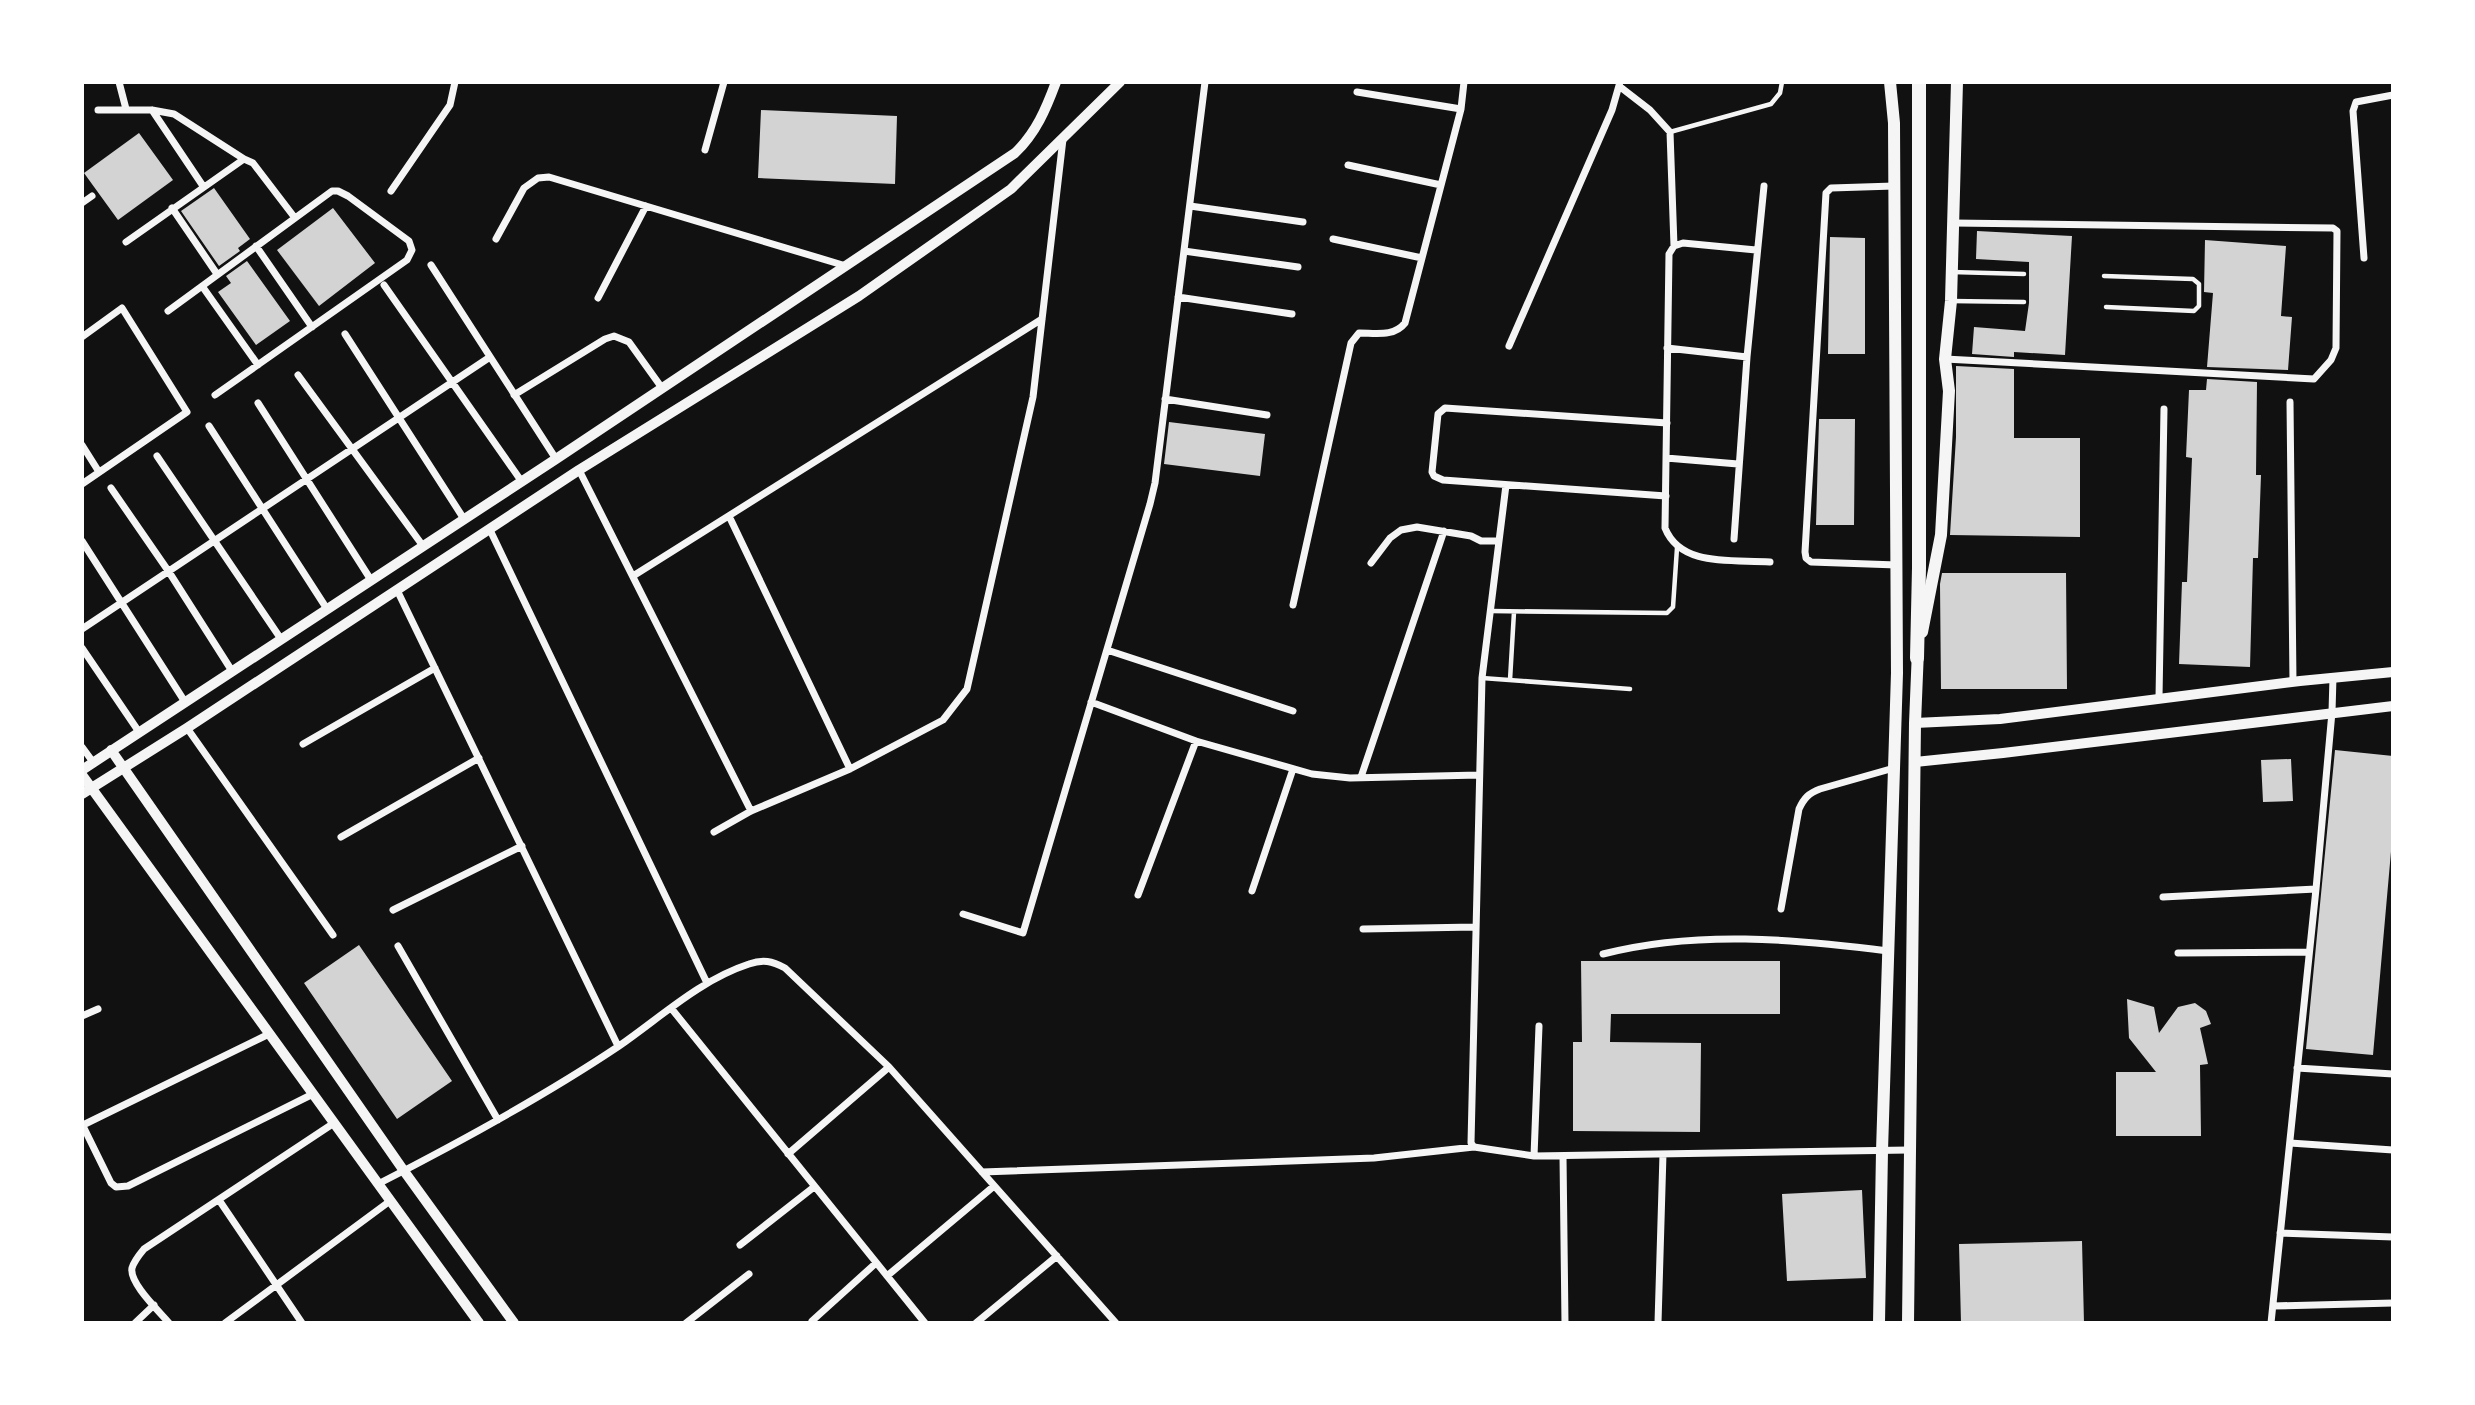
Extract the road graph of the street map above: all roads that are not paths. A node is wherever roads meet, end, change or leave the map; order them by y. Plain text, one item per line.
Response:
1 (119, 82) edge
2 (455, 82) edge
3 (724, 82) edge
4 (1056, 82) edge
5 (1120, 82) edge
6 (1205, 82) edge
7 (1464, 82) edge
8 (1782, 82) edge
9 (1890, 82) edge
10 (1919, 82) edge
11 (1957, 82) edge
12 (1620, 84) edge
13 (1357, 92) dead end
14 (2393, 95) edge
15 (126, 108) junction
16 (1461, 109) junction
17 (98, 110) dead end
18 (152, 110) junction
19 (1670, 132) junction
20 (1063, 138) junction
21 (705, 150) dead end
22 (244, 159) junction
23 (1348, 165) dead end
24 (1441, 185) junction
25 (203, 186) junction
26 (1764, 186) dead end
27 (1894, 186) junction
28 (391, 191) dead end
29 (93, 196) dead end
30 (82, 203) edge
31 (646, 206) junction
32 (1190, 206) junction
33 (172, 208) junction
34 (295, 218) junction
35 (1303, 222) dead end
36 (1952, 223) junction
37 (496, 239) dead end
38 (1333, 239) dead end
39 (126, 242) dead end
40 (256, 246) junction
41 (1674, 246) junction
42 (1756, 250) junction
43 (1184, 251) junction
44 (1422, 258) junction
45 (2364, 258) dead end
46 (431, 265) dead end
47 (846, 266) junction
48 (1297, 267) dead end
49 (1951, 272) junction
50 (217, 274) junction
51 (2024, 274) dead end
52 (2104, 276) dead end
53 (384, 285) dead end
54 (202, 286) junction
55 (598, 298) dead end
56 (1178, 298) junction
57 (1951, 301) junction
58 (2024, 302) dead end
59 (2106, 307) dead end
60 (168, 311) dead end
61 (1292, 314) dead end
62 (1042, 319) junction
63 (312, 327) junction
64 (345, 334) dead end
65 (82, 337) edge
66 (1508, 346) dead end
67 (1667, 348) junction
68 (490, 357) junction
69 (1747, 357) junction
70 (1945, 359) junction
71 (258, 365) junction
72 (298, 374) dead end
73 (452, 383) junction
74 (662, 388) junction
75 (215, 395) dead end
76 (514, 395) junction
77 (1165, 399) junction
78 (2290, 402) dead end
79 (258, 403) dead end
80 (2164, 409) dead end
81 (1267, 415) dead end
82 (400, 417) junction
83 (1667, 424) junction
84 (209, 426) dead end
85 (82, 445) edge
86 (353, 449) junction
87 (157, 456) dead end
88 (1666, 458) junction
89 (556, 460) junction
90 (1738, 464) junction
91 (579, 470) junction
92 (99, 472) junction
93 (307, 479) junction
94 (522, 482) junction
95 (82, 484) edge
96 (1506, 485) junction
97 (111, 488) dead end
98 (1666, 496) junction
99 (261, 510) junction
100 (729, 516) junction
101 (464, 519) junction
102 (490, 530) junction
103 (1444, 531) junction
104 (1734, 538) dead end
105 (215, 540) junction
106 (82, 541) edge
107 (1499, 541) junction
108 (423, 546) junction
109 (1677, 548) junction
110 (1770, 562) dead end
111 (1371, 564) dead end
112 (1897, 565) junction
113 (169, 572) junction
114 (633, 576) junction
115 (371, 580) junction
116 (397, 590) junction
117 (122, 603) junction
118 (1293, 605) dead end
119 (327, 609) junction
120 (1491, 611) junction
121 (1514, 612) junction
122 (82, 629) edge
123 (281, 639) junction
124 (82, 648) edge
125 (1107, 650) junction
126 (1917, 658) junction
127 (435, 668) junction
128 (232, 671) junction
129 (2393, 672) edge
130 (2333, 677) junction
131 (1482, 678) junction
132 (1510, 680) junction
133 (2293, 682) junction
134 (1630, 689) dead end
135 (2159, 698) junction
136 (185, 702) junction
137 (1091, 702) junction
138 (2393, 706) edge
139 (1293, 711) dead end
140 (2332, 712) junction
141 (1915, 723) junction
142 (187, 728) junction
143 (139, 732) junction
144 (1196, 741) junction
145 (303, 744) dead end
146 (82, 747) edge
147 (111, 750) junction
148 (1915, 755) junction
149 (479, 758) junction
150 (93, 762) junction
151 (123, 766) junction
152 (1894, 768) junction
153 (850, 769) junction
154 (1293, 769) junction
155 (82, 770) edge
156 (82, 775) edge
157 (1479, 775) junction
158 (1361, 777) junction
159 (86, 791) edge
160 (751, 811) junction
161 (714, 832) dead end
162 (341, 837) dead end
163 (522, 846) junction
164 (2316, 889) junction
165 (1252, 891) dead end
166 (1138, 895) dead end
167 (2162, 897) dead end
168 (1781, 909) dead end
169 (393, 911) dead end
170 (963, 914) dead end
171 (1475, 927) junction
172 (1363, 929) dead end
173 (333, 935) dead end
174 (398, 946) dead end
175 (1888, 951) junction
176 (2309, 951) junction
177 (2178, 953) dead end
178 (1603, 954) dead end
179 (707, 983) junction
180 (671, 1008) junction
181 (98, 1009) dead end
182 (82, 1016) edge
183 (1539, 1026) dead end
184 (269, 1034) junction
185 (618, 1046) junction
186 (889, 1067) junction
187 (2297, 1068) junction
188 (2393, 1074) edge
189 (313, 1094) junction
190 (498, 1120) junction
191 (334, 1123) junction
192 (82, 1125) edge
193 (2290, 1143) junction
194 (1474, 1147) junction
195 (1909, 1150) junction
196 (2393, 1150) edge
197 (1882, 1151) junction
198 (788, 1154) junction
199 (1663, 1154) junction
200 (1534, 1156) junction
201 (1563, 1156) junction
202 (404, 1171) junction
203 (982, 1172) junction
204 (378, 1184) junction
205 (994, 1186) junction
206 (814, 1187) junction
207 (219, 1200) junction
208 (390, 1201) junction
209 (2280, 1233) junction
210 (2393, 1237) edge
211 (740, 1245) dead end
212 (1057, 1256) junction
213 (876, 1263) junction
214 (748, 1274) dead end
215 (887, 1276) junction
216 (278, 1284) junction
217 (2393, 1303) edge
218 (154, 1305) junction
219 (2273, 1306) junction
220 (812, 1321) edge
221 (135, 1323) edge
222 (169, 1323) edge
223 (225, 1323) edge
224 (302, 1323) edge
225 (479, 1323) edge
226 (513, 1323) edge
227 (687, 1323) edge
228 (925, 1323) edge
229 (976, 1323) edge
230 (1116, 1323) edge
231 (1565, 1323) edge
232 (1658, 1323) edge
233 (1879, 1323) edge
234 (1908, 1323) edge
235 (2271, 1323) edge

1 - 15 street
2 - 28 street
3 - 21 street
4 - 47 street
5 - 20 street
6 - 32 street
7 - 16 street
8 - 19 lane
9 - 27 main road
10 - 126 highway
11 - 36 main road
12 - 19 street
12 - 66 street
13 - 16 street
14 - 45 street
15 - 17 street
15 - 18 street
16 - 24 street
18 - 22 street
18 - 25 street
19 - 41 street
20 - 62 street
20 - 91 street
22 - 25 street
22 - 34 street
23 - 24 street
24 - 44 street
25 - 33 street
26 - 42 street
27 - 112 main road
27 - 112 street
29 - 30 street
31 - 37 street
31 - 47 street
31 - 55 street
32 - 35 street
32 - 43 street
33 - 39 street
33 - 50 street
34 - 40 street
34 - 63 street
36 - 49 main road
36 - 70 street
38 - 44 street
40 - 50 street
40 - 63 street
41 - 42 street
41 - 67 street
42 - 69 street
43 - 48 street
43 - 56 street
44 - 118 street
46 - 68 street
47 - 74 street
49 - 51 lane
49 - 57 main road
50 - 54 street
52 - 59 lane
53 - 73 street
54 - 60 street
54 - 71 street
56 - 61 street
56 - 77 street
57 - 58 lane
57 - 70 main road
62 - 100 street
62 - 153 street
63 - 71 street
64 - 82 street
65 - 92 street
67 - 69 street
67 - 83 street
68 - 73 street
68 - 76 street
69 - 90 street
70 - 126 main road
71 - 75 street
72 - 86 street
73 - 82 street
73 - 94 street
74 - 76 street
74 - 89 street
76 - 89 street
77 - 81 street
77 - 125 street
78 - 133 street
79 - 93 street
80 - 135 street
82 - 86 street
82 - 101 street
83 - 88 street
83 - 96 street
84 - 99 street
85 - 92 street
86 - 93 street
86 - 108 street
87 - 105 street
88 - 90 street
88 - 98 street
89 - 94 street
90 - 104 street
91 - 102 street
91 - 114 street
92 - 95 street
93 - 99 street
93 - 115 street
94 - 101 street
96 - 98 street
96 - 107 street
97 - 113 street
98 - 109 street
99 - 105 street
99 - 119 street
100 - 114 street
100 - 153 street
101 - 108 street
102 - 116 street
102 - 179 street
103 - 107 street
103 - 111 street
103 - 158 street
105 - 113 street
105 - 123 street
106 - 117 street
107 - 120 street
108 - 115 street
109 - 110 street
109 - 121 lane
112 - 152 main road
113 - 117 street
113 - 128 street
114 - 160 street
115 - 119 street
116 - 127 street
116 - 142 street
117 - 122 street
117 - 136 street
119 - 123 street
120 - 121 lane
120 - 131 street
121 - 132 lane
123 - 128 street
124 - 143 street
125 - 137 street
125 - 139 street
126 - 141 main road
127 - 145 street
127 - 149 street
128 - 136 street
129 - 130 street
130 - 133 street
130 - 140 street
131 - 132 lane
131 - 157 street
132 - 134 lane
133 - 135 street
135 - 141 street
136 - 143 street
137 - 144 street
137 - 170 street
138 - 140 street
140 - 148 street
140 - 164 street
141 - 148 main road
142 - 151 street
142 - 173 street
143 - 147 street
144 - 154 street
144 - 166 street
146 - 150 street
147 - 150 street
147 - 151 street
148 - 195 main road
149 - 162 street
149 - 163 street
150 - 155 street
151 - 159 street
151 - 202 street
152 - 168 street
152 - 175 main road
153 - 160 street
154 - 158 street
154 - 165 street
156 - 159 street
157 - 158 street
157 - 171 street
159 - 184 street
160 - 161 street
163 - 169 street
163 - 185 street
164 - 167 street
164 - 176 street
171 - 172 street
171 - 194 street
174 - 190 street
175 - 178 street
175 - 197 main road
176 - 177 street
176 - 187 street
179 - 180 street
179 - 186 street
180 - 185 street
180 - 198 street
181 - 182 street
183 - 200 street
184 - 189 street
184 - 192 street
185 - 190 street
186 - 198 street
186 - 203 street
187 - 188 street
187 - 193 street
189 - 191 street
189 - 192 street
190 - 202 street
191 - 204 street
191 - 207 street
193 - 196 street
193 - 209 street
194 - 200 street
194 - 203 street
195 - 197 street
195 - 234 main road
197 - 199 street
197 - 233 main road
198 - 206 street
199 - 201 street
199 - 232 street
200 - 201 street
201 - 231 street
202 - 204 street
202 - 226 street
203 - 205 street
204 - 208 street
205 - 212 street
205 - 215 street
206 - 211 street
206 - 213 street
207 - 216 street
207 - 218 street
208 - 216 street
208 - 225 street
209 - 210 street
209 - 219 street
212 - 229 street
212 - 230 street
213 - 215 street
213 - 220 street
214 - 227 street
215 - 228 street
216 - 223 street
216 - 224 street
217 - 219 street
218 - 221 street
218 - 222 street
219 - 235 street

